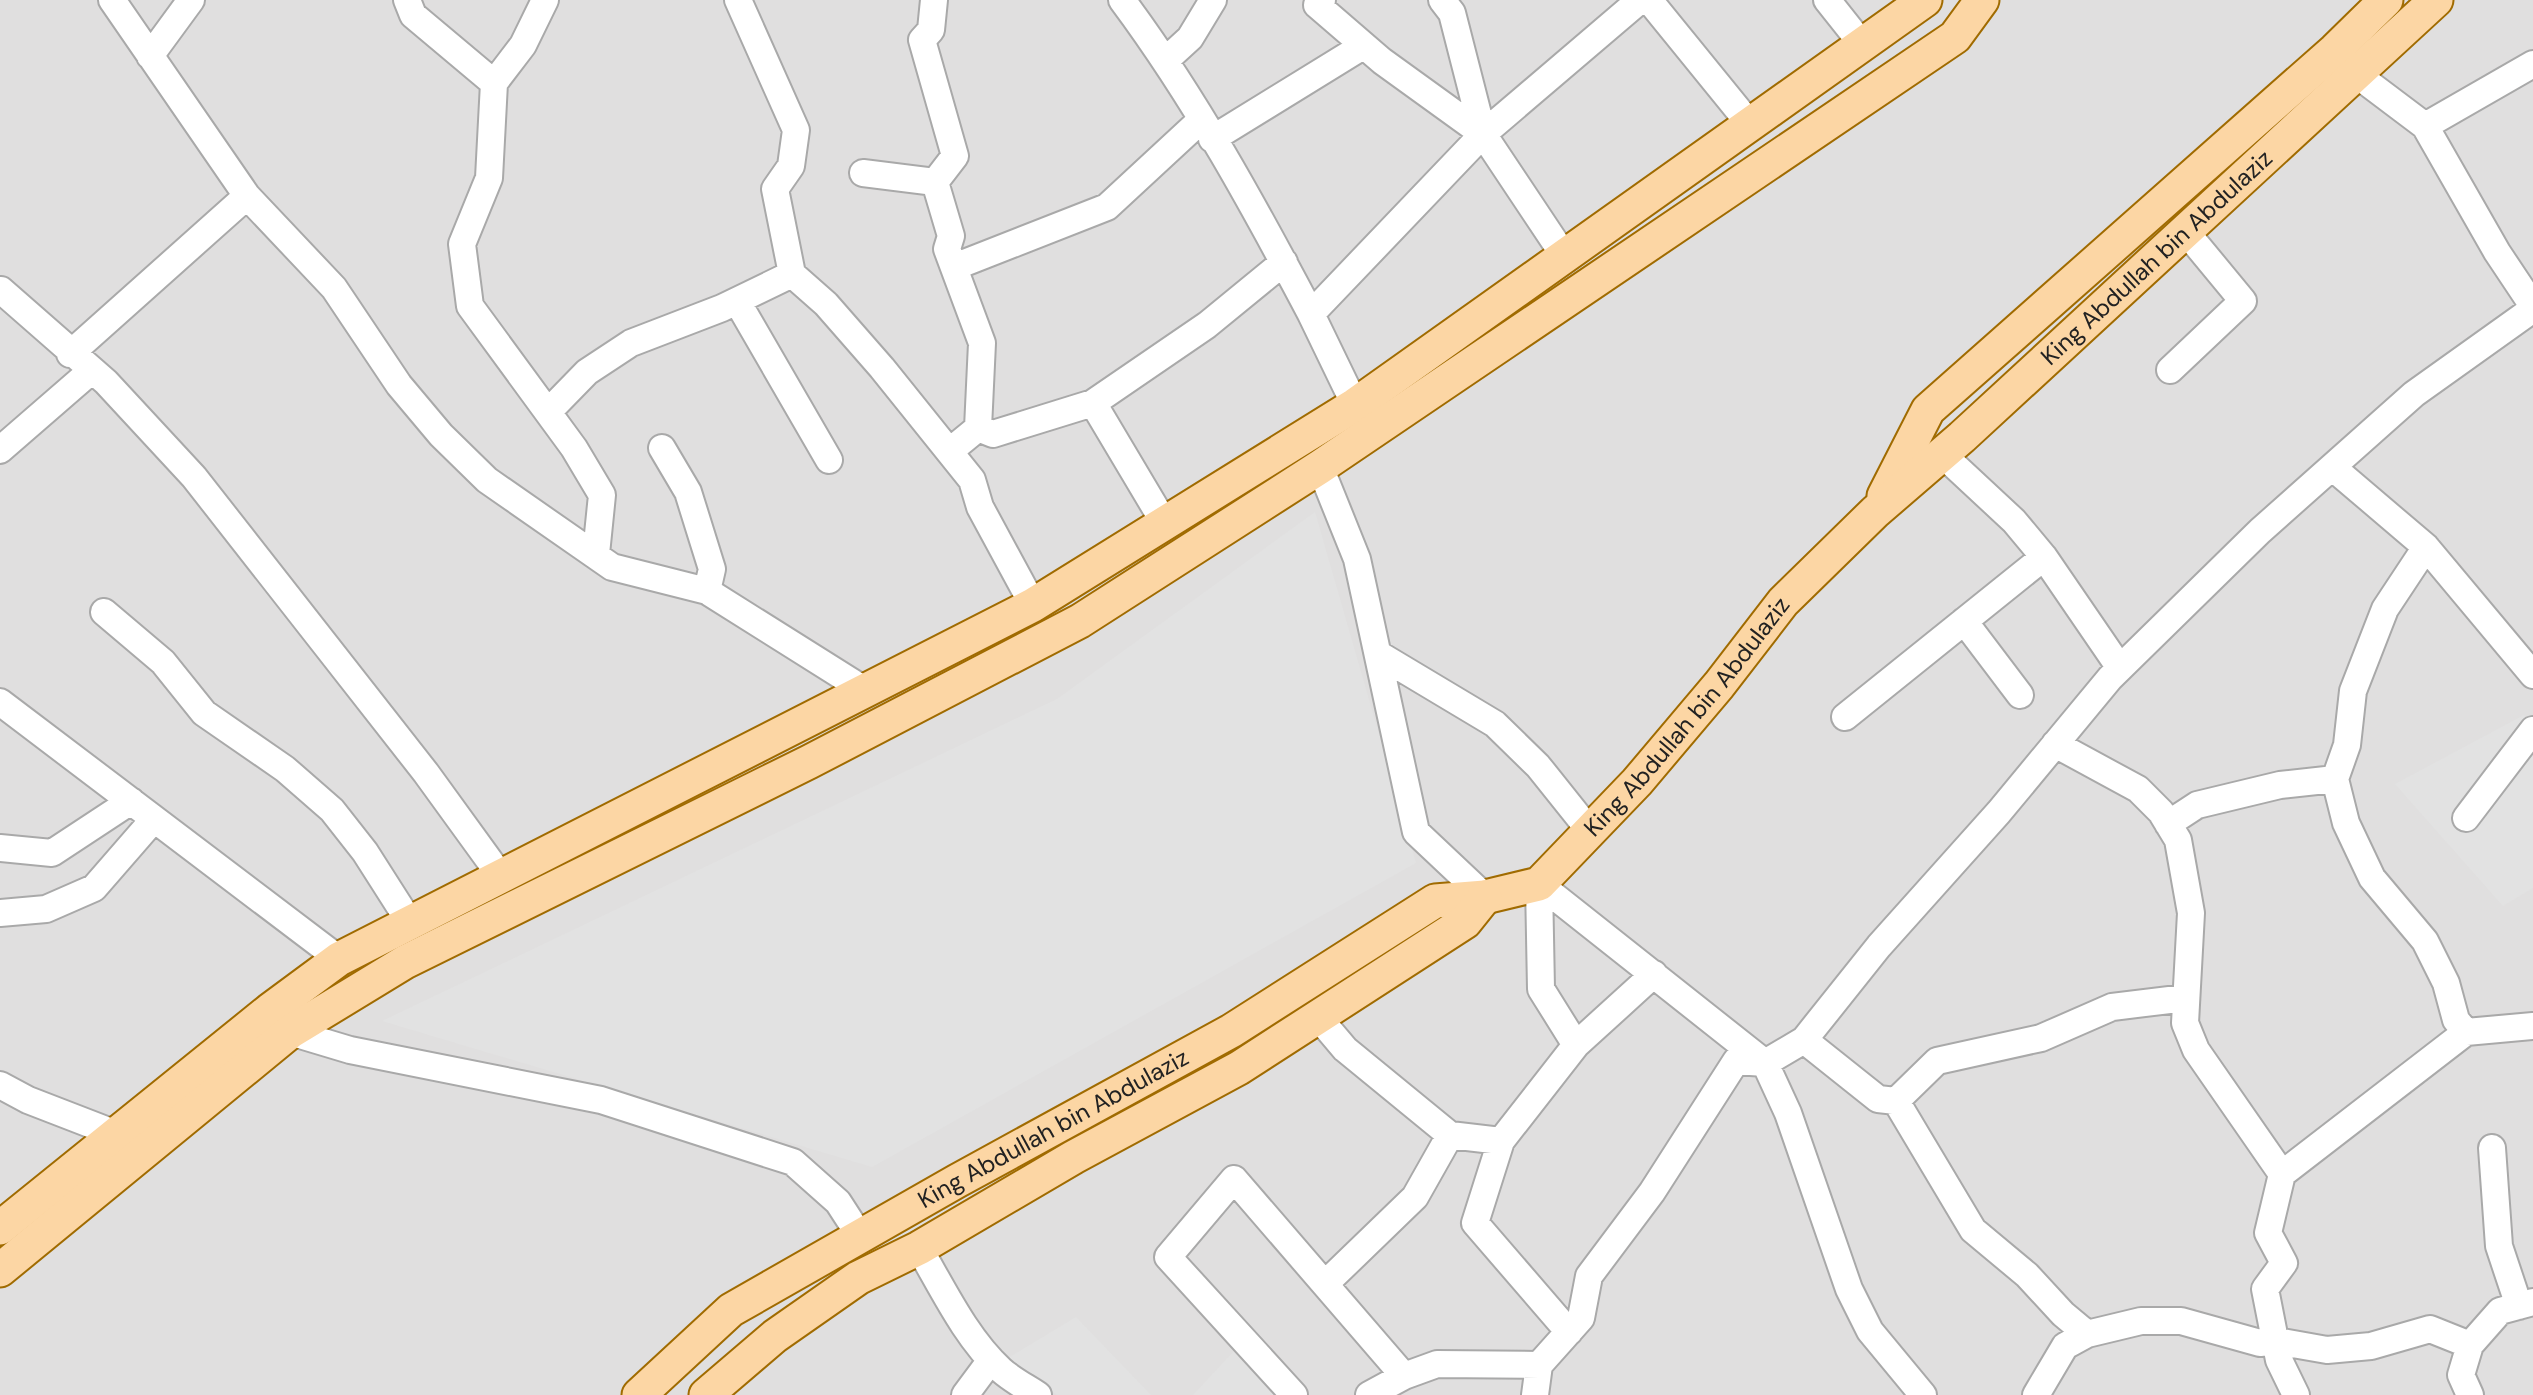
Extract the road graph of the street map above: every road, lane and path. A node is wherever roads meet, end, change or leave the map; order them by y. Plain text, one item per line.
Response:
1 (112, 0) edge
2 (191, 0) edge
3 (407, 0) edge
4 (545, 0) edge
5 (738, 0) edge
6 (934, 0) edge
7 (1122, 0) edge
8 (1213, 0) edge
9 (1442, 0) edge
10 (1640, 0) edge
11 (1649, 0) edge
12 (1827, 0) edge
13 (1925, 0) edge
14 (1982, 0) edge
15 (2386, 0) edge
16 (2437, 0) edge
17 (1317, 2) edge
18 (1862, 44) junction
19 (1363, 46) junction
20 (150, 56) junction
21 (1166, 60) junction
22 (2533, 64) edge
23 (2356, 75) junction
24 (494, 83) junction
25 (1749, 123) junction
26 (2425, 126) junction
27 (1206, 130) junction
28 (1483, 134) junction
29 (863, 173) dead end
30 (935, 182) junction
31 (247, 196) junction
32 (2186, 232) junction
33 (1563, 254) junction
34 (1284, 262) junction
35 (954, 267) junction
36 (792, 274) junction
37 (1, 290) edge
38 (737, 301) junction
39 (2533, 308) edge
40 (1311, 314) junction
41 (70, 354) junction
42 (2170, 370) dead end
43 (91, 371) junction
44 (1093, 403) junction
45 (1355, 405) junction
46 (548, 412) junction
47 (978, 428) junction
48 (1300, 440) junction
49 (662, 448) dead end
50 (0, 450) edge
51 (950, 451) junction
52 (1942, 454) junction
53 (830, 460) dead end
54 (1320, 467) junction
55 (2332, 467) junction
56 (1875, 512) junction
57 (1166, 524) junction
58 (2426, 547) junction
59 (596, 554) junction
60 (2044, 557) junction
61 (707, 591) junction
62 (1033, 605) junction
63 (104, 612) dead end
64 (1964, 621) junction
65 (1378, 654) junction
66 (2120, 668) junction
67 (2533, 675) edge
68 (866, 691) junction
69 (2020, 695) dead end
70 (0, 702) edge
71 (1845, 717) dead end
72 (2533, 730) edge
73 (2055, 744) junction
74 (2335, 779) junction
75 (131, 801) junction
76 (2466, 818) dead end
77 (154, 819) junction
78 (2168, 824) junction
79 (1590, 831) junction
80 (0, 848) edge
81 (500, 875) junction
82 (1539, 884) junction
83 (1485, 898) junction
84 (0, 913) edge
85 (410, 922) junction
86 (340, 959) junction
87 (1654, 974) junction
88 (2186, 998) junction
89 (1318, 1017) junction
90 (280, 1021) junction
91 (2533, 1026) edge
92 (2466, 1032) junction
93 (1804, 1040) junction
94 (1576, 1045) junction
95 (1765, 1063) junction
96 (0, 1085) edge
97 (1896, 1101) junction
98 (116, 1134) junction
99 (1450, 1135) junction
100 (1501, 1141) junction
101 (2492, 1148) dead end
102 (2282, 1174) junction
103 (0, 1228) edge
104 (860, 1236) junction
105 (919, 1248) junction
106 (0, 1270) edge
107 (1325, 1284) junction
108 (2526, 1304) edge
109 (1569, 1332) junction
110 (2087, 1334) junction
111 (2276, 1341) junction
112 (2470, 1345) junction
113 (991, 1360) junction
114 (1539, 1365) junction
115 (1404, 1376) junction
116 (639, 1395) edge
117 (706, 1395) edge
118 (965, 1395) edge
119 (1038, 1395) edge
120 (1294, 1395) edge
121 (1369, 1395) edge
122 (1535, 1395) edge
123 (1923, 1395) edge
124 (2036, 1395) edge
125 (2295, 1395) edge
126 (2470, 1395) edge

1 - 20 street
2 - 20 street
3 - 24 street
4 - 24 street
5 - 36 street
6 - 30 street
7 - 21 street
8 - 21 street
9 - 28 street
10 - 28 street
11 - 25 street
12 - 18 street
13 - 18 main road
14 - 54 main road
15 - 56 main road, King Abdullah bin Abdulaziz
16 - 23 main road, King Abdullah bin Abdulaziz
17 - 19 street
18 - 25 main road
19 - 27 street
19 - 28 street
20 - 31 street
21 - 27 street
22 - 26 street
23 - 26 street
23 - 32 main road, King Abdullah bin Abdulaziz
24 - 46 street
25 - 33 main road
26 - 39 street
27 - 34 street
27 - 35 street
28 - 33 street
28 - 40 street
29 - 30 street
30 - 35 street
31 - 41 street
31 - 59 street
32 - 42 street
32 - 52 main road, King Abdullah bin Abdulaziz
33 - 45 main road
34 - 40 street
34 - 44 street
35 - 47 street
36 - 38 street
36 - 51 street
37 - 41 street
38 - 46 street
38 - 53 street
39 - 55 street
40 - 45 street
41 - 43 street
43 - 50 street
43 - 81 street
44 - 47 street
44 - 57 street
45 - 48 main road
46 - 59 street
47 - 51 street
48 - 54 main road
48 - 57 main road
49 - 61 street
51 - 62 street
52 - 56 main road, King Abdullah bin Abdulaziz
52 - 60 street
54 - 65 street
54 - 90 main road
55 - 58 street
55 - 66 street
56 - 79 main road, King Abdullah bin Abdulaziz
57 - 62 main road
58 - 67 street
58 - 74 street
59 - 61 street
60 - 64 street
60 - 66 street
61 - 68 street
62 - 68 main road
63 - 85 street
64 - 69 street
64 - 71 street
65 - 79 street
65 - 83 street
66 - 73 street
68 - 81 main road
70 - 75 street
72 - 76 street
73 - 78 street
73 - 93 street
74 - 78 street
74 - 92 street
75 - 77 street
75 - 80 street
77 - 84 street
77 - 86 street
78 - 88 street
79 - 82 main road, King Abdullah bin Abdulaziz
81 - 85 main road
82 - 83 main road, King Abdullah bin Abdulaziz
82 - 87 street
82 - 94 street
83 - 89 main road, King Abdullah bin Abdulaziz
83 - 104 main road, King Abdullah bin Abdulaziz
85 - 86 main road
86 - 90 main road
87 - 94 street
87 - 95 street
88 - 97 street
88 - 102 street
89 - 99 street
89 - 105 main road, King Abdullah bin Abdulaziz
90 - 98 main road
90 - 104 street
90 - 106 main road
91 - 92 street
92 - 102 street
93 - 95 street
93 - 97 street
94 - 100 street
95 - 109 street
95 - 123 street
96 - 98 street
97 - 110 street
98 - 103 main road
99 - 100 street
99 - 107 street
100 - 109 street
101 - 108 street
102 - 111 street
104 - 116 main road, King Abdullah bin Abdulaziz
105 - 113 street
105 - 117 main road, King Abdullah bin Abdulaziz
107 - 115 street
107 - 120 street
108 - 112 street
109 - 114 street
110 - 111 street
110 - 124 street
111 - 112 street
111 - 125 street
112 - 126 street
113 - 118 street
113 - 119 street
114 - 115 street
114 - 122 street
115 - 121 street

